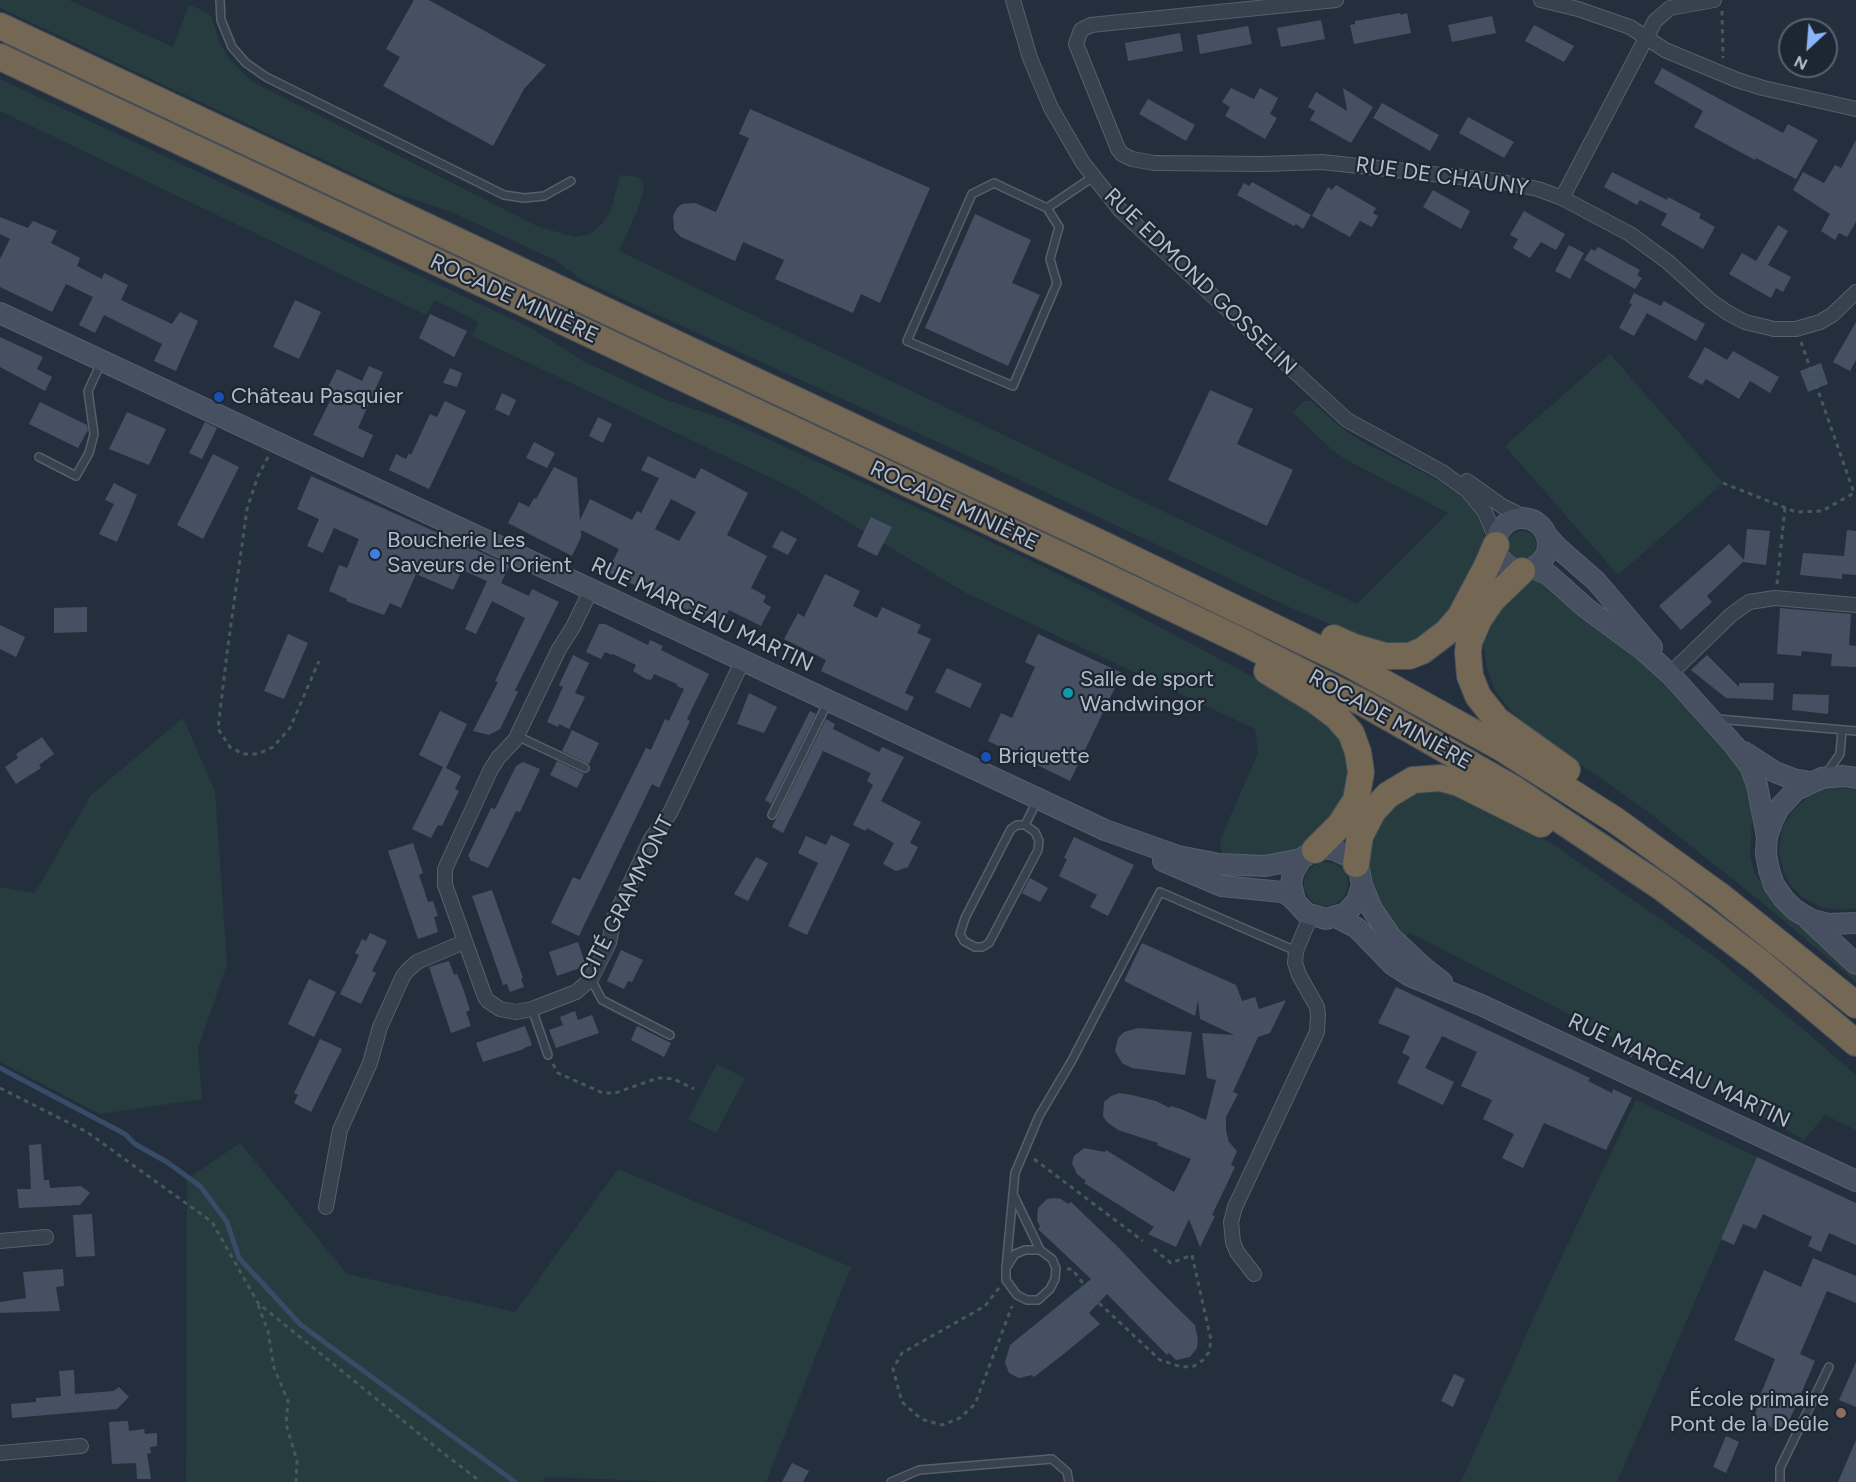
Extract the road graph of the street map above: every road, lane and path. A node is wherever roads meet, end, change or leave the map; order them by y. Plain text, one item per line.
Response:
1 (220, 0) edge
2 (1013, 0) edge
3 (1336, 0) edge
4 (1540, 0) edge
5 (1718, 5) edge
6 (0, 26) edge
7 (1647, 38) junction
8 (0, 57) edge
9 (1723, 75) junction
10 (1856, 109) edge
11 (1093, 177) junction
12 (571, 181) dead end
13 (1562, 198) junction
14 (1047, 208) junction
15 (1856, 292) edge
16 (0, 313) edge
17 (1796, 328) junction
18 (102, 361) junction
19 (275, 442) junction
20 (39, 457) dead end
21 (1442, 472) junction
22 (1723, 483) dead end
23 (1855, 493) edge
24 (1785, 508) junction
25 (1526, 518) junction
26 (1546, 535) junction
27 (1496, 542) junction
28 (1100, 543) junction
29 (1527, 569) junction
30 (1092, 570) junction
31 (591, 590) junction
32 (1775, 598) junction
33 (1856, 605) edge
34 (743, 660) junction
35 (319, 661) dead end
36 (1670, 674) junction
37 (829, 700) junction
38 (1711, 719) junction
39 (1842, 730) junction
40 (1856, 731) edge
41 (517, 736) junction
42 (1734, 745) junction
43 (585, 768) dead end
44 (1856, 778) edge
45 (1816, 780) junction
46 (1038, 798) junction
47 (772, 815) dead end
48 (1025, 825) junction
49 (1105, 830) junction
50 (1767, 837) junction
51 (1308, 855) junction
52 (1359, 875) junction
53 (1661, 886) junction
54 (1296, 900) junction
55 (1802, 914) junction
56 (1311, 915) junction
57 (1336, 917) junction
58 (1856, 923) edge
59 (1760, 927) junction
60 (464, 942) junction
61 (1296, 951) junction
62 (1856, 964) edge
63 (591, 979) junction
64 (1481, 1005) junction
65 (1856, 1005) edge
66 (532, 1009) junction
67 (670, 1035) dead end
68 (1856, 1043) edge
69 (548, 1055) joint
70 (0, 1088) edge
71 (694, 1089) dead end
72 (1024, 1152) junction
73 (1856, 1181) edge
74 (1013, 1194) junction
75 (326, 1207) dead end
76 (46, 1237) dead end
77 (0, 1241) edge
78 (1143, 1241) dead end
79 (1151, 1247) dead end
80 (1040, 1250) junction
81 (1006, 1268) junction
82 (1056, 1268) junction
83 (1254, 1274) dead end
84 (1006, 1280) junction
85 (1017, 1295) junction
86 (1093, 1296) dead end
87 (258, 1303) junction
88 (1099, 1303) dead end
89 (1828, 1367) dead end
90 (81, 1446) dead end
91 (0, 1454) edge
92 (296, 1482) edge
93 (481, 1482) edge
94 (891, 1482) edge
95 (1069, 1482) edge
96 (1780, 1482) edge

1 - 12 lane
2 - 11 street, RUE EDMOND GOSSELIN
3 - 13 street, RUE DE CHAUNY
4 - 7 street
5 - 7 street
5 - 9 path
6 - 28 highway, ROCADE MINIÈRE
7 - 9 street
7 - 13 street
8 - 30 highway, ROCADE MINIÈRE
9 - 10 street
11 - 14 lane
11 - 21 street, RUE EDMOND GOSSELIN
13 - 17 street, RUE DE CHAUNY
14 - 14 lane
15 - 17 street, RUE DE CHAUNY
16 - 18 street, RUE MARCEAU MARTIN
17 - 23 path
18 - 19 street, RUE MARCEAU MARTIN
18 - 20 lane
19 - 31 street, RUE MARCEAU MARTIN
19 - 35 path
21 - 25 street, RUE EDMOND GOSSELIN
21 - 27 street, RUE EDMOND GOSSELIN
22 - 24 path
23 - 24 path
24 - 32 path
25 - 26 street
25 - 27 street
26 - 29 street
26 - 36 street
27 - 28 highway
27 - 29 street
28 - 59 highway, ROCADE MINIÈRE
29 - 36 street
29 - 59 highway
30 - 51 highway
30 - 53 highway, ROCADE MINIÈRE
31 - 34 street, RUE MARCEAU MARTIN
31 - 41 street, CITÉ GRAMMONT
32 - 33 street
32 - 36 street
34 - 37 street, RUE MARCEAU MARTIN
34 - 63 street, CITÉ GRAMMONT
36 - 38 street
37 - 46 street, RUE MARCEAU MARTIN
37 - 47 lane, RUE MARCEAU MARTIN
38 - 39 lane
38 - 42 street
39 - 40 lane
39 - 45 lane
41 - 43 lane
41 - 60 street, CITÉ GRAMMONT
42 - 45 street
42 - 50 street
44 - 45 street
45 - 50 street
46 - 48 lane
46 - 49 street, RUE MARCEAU MARTIN
48 - 48 lane
49 - 51 street, RUE MARCEAU MARTIN
49 - 54 street, RUE MARCEAU MARTIN
50 - 55 street
51 - 52 street, RUE MARCEAU MARTIN
51 - 54 street
52 - 53 highway
52 - 57 street
52 - 64 street, RUE MARCEAU MARTIN
53 - 68 highway, ROCADE MINIÈRE
54 - 56 street, RUE MARCEAU MARTIN
55 - 58 street
55 - 62 street
56 - 57 street, RUE MARCEAU MARTIN
56 - 61 street
57 - 64 street, RUE MARCEAU MARTIN
59 - 65 highway, ROCADE MINIÈRE
60 - 66 street, CITÉ GRAMMONT
60 - 75 street
61 - 72 lane
61 - 83 street
63 - 66 street, CITÉ GRAMMONT
63 - 67 lane
64 - 73 street, RUE MARCEAU MARTIN
66 - 69 lane
69 - 71 path
70 - 87 path
72 - 74 lane
72 - 78 path
74 - 80 lane
74 - 81 lane
76 - 77 street
79 - 88 path
80 - 81 lane
80 - 82 lane
81 - 84 lane
82 - 85 lane
82 - 86 path
84 - 85 lane
84 - 85 path
87 - 92 path
87 - 93 path
89 - 96 lane
90 - 91 street
94 - 95 lane

